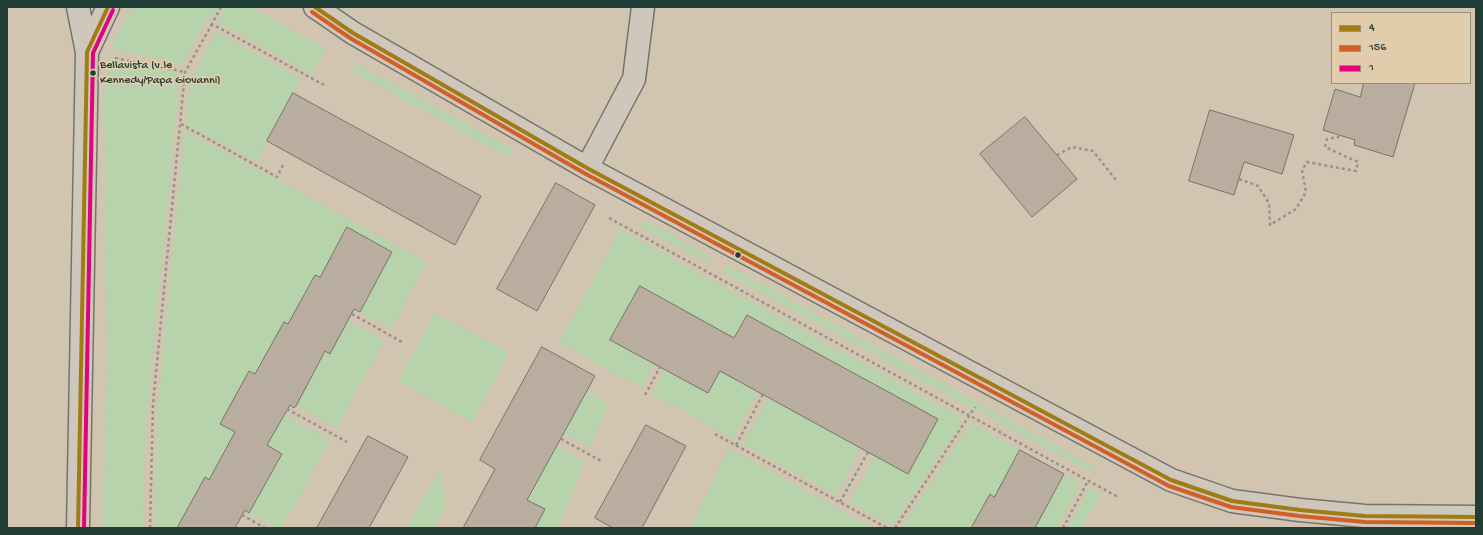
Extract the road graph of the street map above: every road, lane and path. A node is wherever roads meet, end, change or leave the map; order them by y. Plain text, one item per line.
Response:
1 (78, 7) edge
2 (108, 7) edge
3 (221, 7) edge
4 (315, 7) edge
5 (642, 7) edge
6 (212, 24) junction
7 (87, 52) junction
8 (185, 72) junction
9 (324, 85) dead end
10 (181, 124) junction
11 (1343, 136) dead end
12 (1057, 155) dead end
13 (284, 163) dead end
14 (587, 168) junction
15 (1239, 179) dead end
16 (1116, 180) dead end
17 (609, 218) dead end
18 (352, 314) dead end
19 (402, 342) dead end
20 (660, 367) dead end
21 (763, 394) dead end
22 (645, 395) dead end
23 (287, 409) dead end
24 (970, 416) junction
25 (715, 434) dead end
26 (561, 439) dead end
27 (347, 442) dead end
28 (736, 445) junction
29 (868, 452) dead end
30 (603, 462) dead end
31 (1088, 481) junction
32 (1118, 497) dead end
33 (840, 502) junction
34 (242, 515) dead end
35 (1476, 517) edge
36 (78, 528) edge
37 (150, 528) edge
38 (265, 528) edge
39 (887, 528) edge
40 (895, 528) edge
41 (1063, 528) edge

1 - 7 street
2 - 7 street
3 - 6 path
4 - 14 street
5 - 14 street
6 - 8 path
6 - 9 path
7 - 8 path
7 - 36 street
8 - 10 path
10 - 13 path
10 - 37 path
11 - 15 path
12 - 16 path
14 - 35 street
17 - 24 path
18 - 19 path
20 - 22 path
21 - 28 path
23 - 27 path
24 - 31 path
24 - 40 path
25 - 28 path
26 - 30 path
28 - 33 path
29 - 33 path
31 - 32 path
31 - 41 path
33 - 39 path
34 - 38 path

